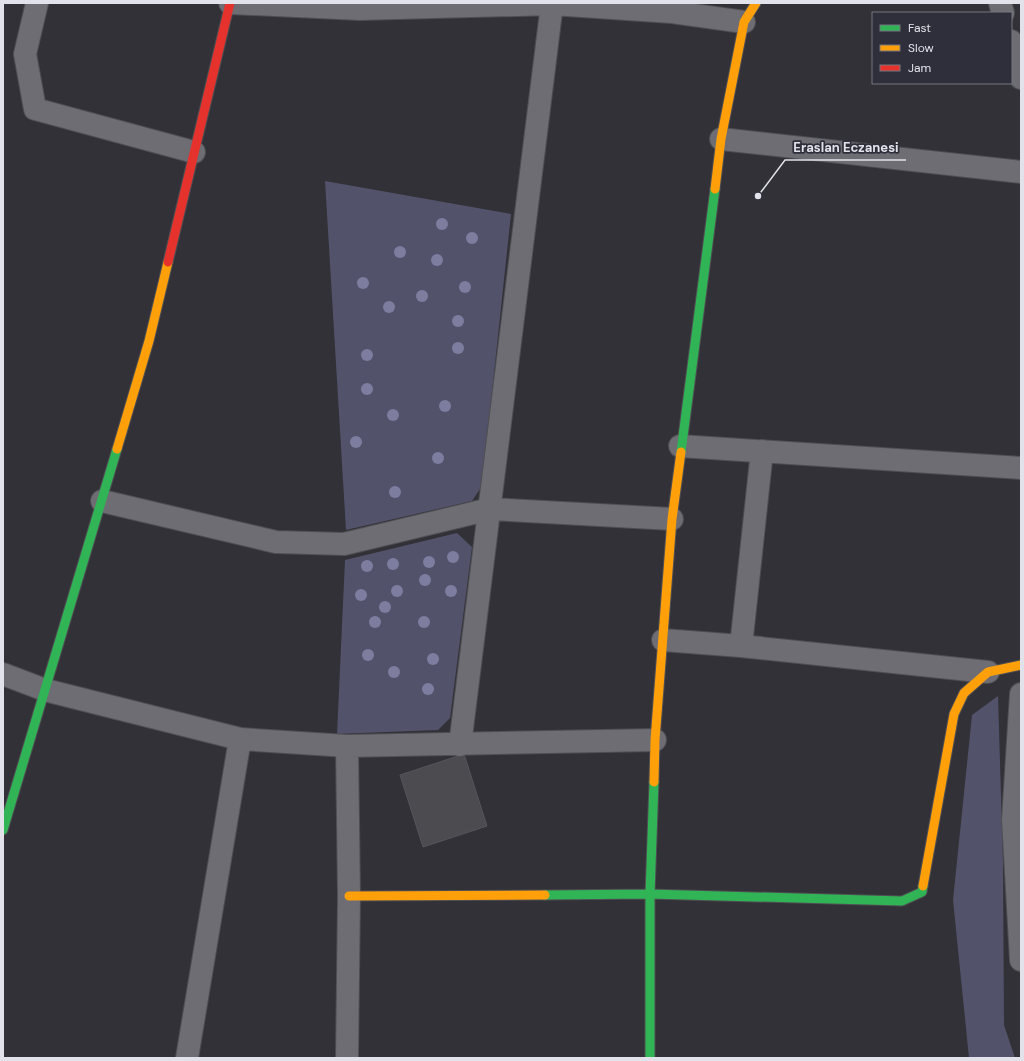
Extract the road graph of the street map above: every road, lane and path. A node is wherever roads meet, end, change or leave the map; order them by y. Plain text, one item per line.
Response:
1 (37, 3) edge
2 (230, 3) edge
3 (756, 3) edge
4 (552, 4) junction
5 (672, 8) edge
6 (744, 22) junction
7 (1012, 45) edge
8 (1021, 78) edge
9 (720, 139) junction
10 (194, 152) junction
11 (1021, 172) edge
12 (680, 446) junction
13 (762, 451) junction
14 (1021, 468) edge
15 (102, 501) junction
16 (490, 509) junction
17 (672, 519) junction
18 (663, 640) junction
19 (741, 646) junction
20 (1021, 665) edge
21 (988, 672) junction
22 (3, 674) edge
23 (45, 690) junction
24 (1021, 694) edge
25 (240, 739) junction
26 (655, 740) junction
27 (460, 744) junction
28 (347, 746) junction
29 (3, 830) edge
30 (650, 894) junction
31 (349, 896) junction
32 (1021, 960) edge
33 (187, 1058) edge
34 (347, 1058) edge
35 (650, 1058) edge

1 - 10 street
2 - 4 street
2 - 10 street
3 - 6 street
4 - 5 street
4 - 16 street
5 - 6 street
6 - 9 street
7 - 8 street
9 - 11 street
9 - 12 street
10 - 15 street
12 - 13 street
12 - 17 street
13 - 14 street
13 - 19 street
15 - 16 street
15 - 23 street
16 - 17 street
16 - 27 street
17 - 18 street
18 - 19 street
18 - 26 street
19 - 21 street
20 - 21 street
21 - 30 street
22 - 23 street
23 - 25 street
23 - 29 street
24 - 32 street
25 - 28 street
25 - 33 street
26 - 27 street
26 - 30 street
27 - 28 street
28 - 31 street
30 - 31 street
30 - 35 street
31 - 34 street

